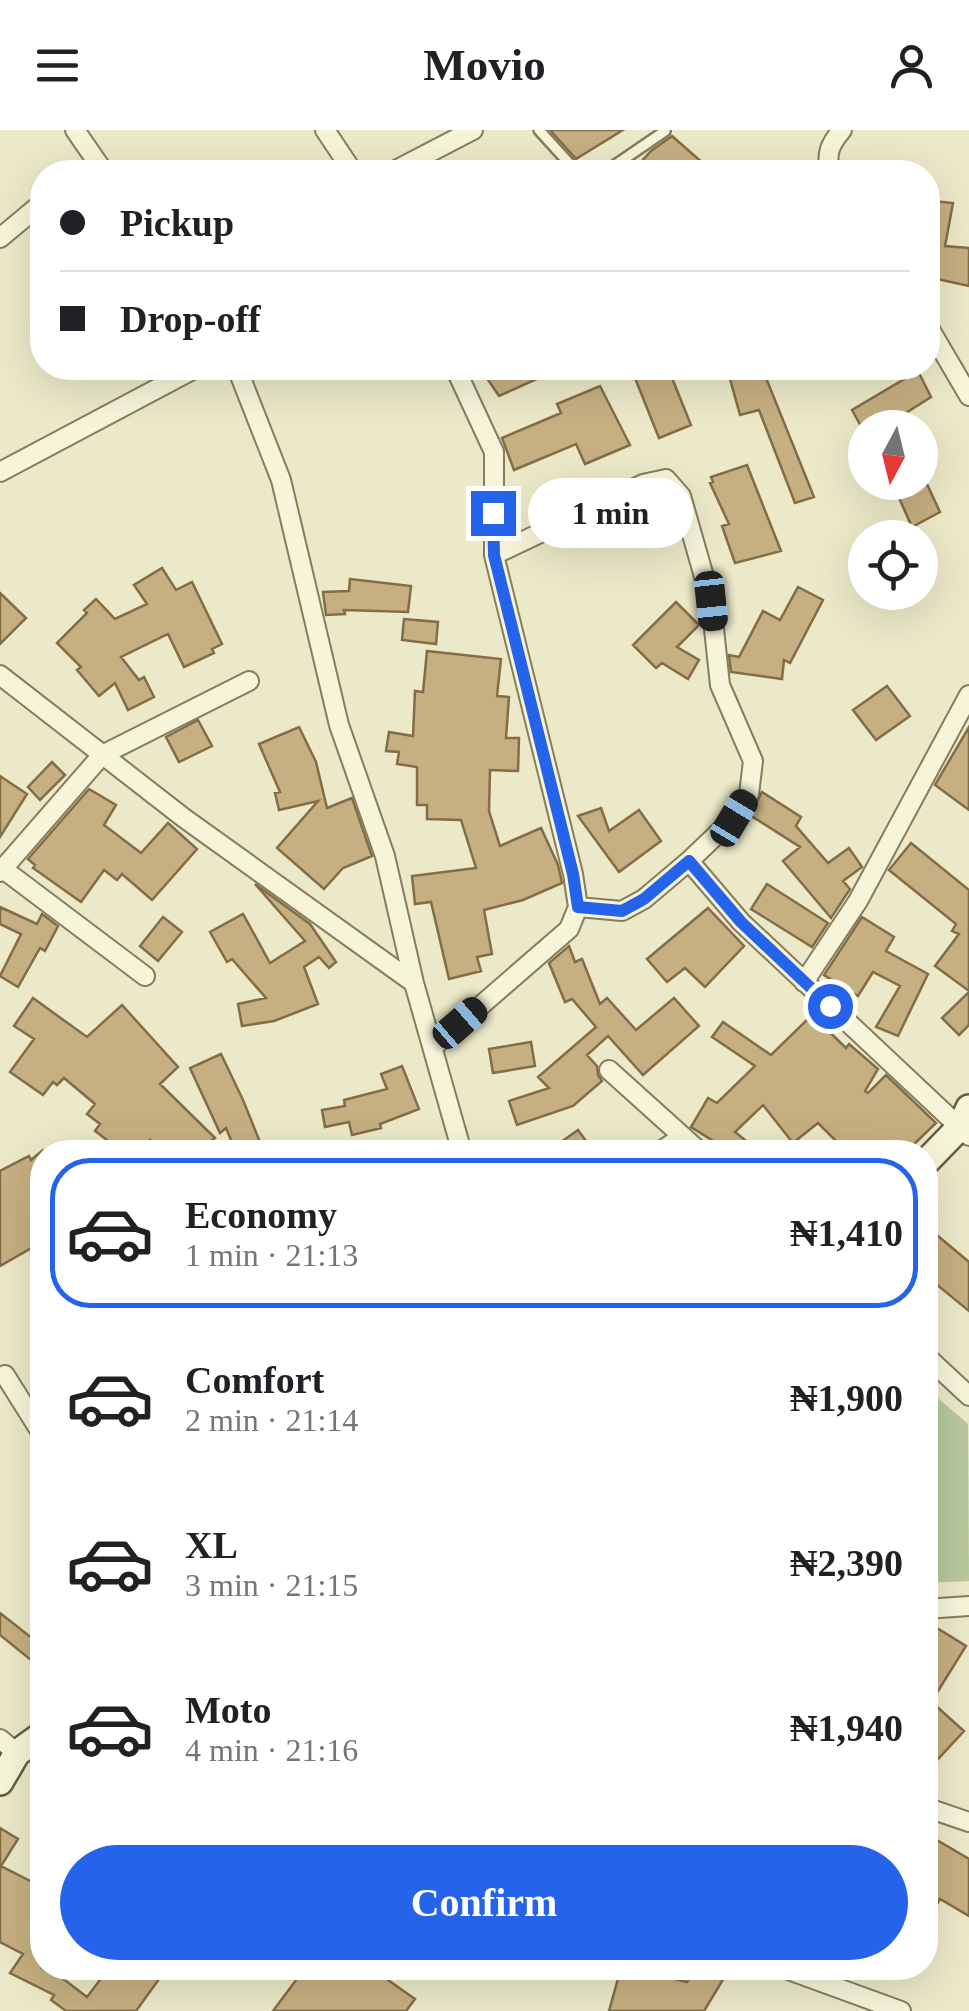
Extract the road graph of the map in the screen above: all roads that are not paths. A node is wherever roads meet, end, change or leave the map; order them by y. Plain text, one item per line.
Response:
1 (75, 130) edge
2 (324, 130) edge
3 (473, 130) edge
4 (539, 130) edge
5 (665, 130) edge
6 (842, 130) edge
7 (96, 160) edge
8 (345, 160) edge
9 (415, 160) edge
10 (566, 160) edge
11 (623, 160) edge
12 (826, 160) edge
13 (30, 213) edge
14 (0, 238) edge
15 (940, 346) edge
16 (173, 380) edge
17 (242, 380) edge
18 (466, 380) edge
19 (969, 396) edge
20 (0, 472) edge
21 (494, 555) junction
22 (0, 675) edge
23 (248, 681) dead end
24 (969, 695) edge
25 (102, 755) junction
26 (689, 861) junction
27 (1, 870) edge
28 (578, 907) junction
29 (145, 976) dead end
30 (804, 982) junction
31 (414, 983) junction
32 (434, 1046) junction
33 (609, 1070) dead end
34 (966, 1124) edge
35 (682, 1137) junction
36 (459, 1140) edge
37 (677, 1140) edge
38 (686, 1140) edge
39 (938, 1150) edge
40 (938, 1367) edge
41 (5, 1375) dead end
42 (969, 1396) edge
43 (30, 1415) edge
44 (969, 1606) edge
45 (938, 1608) edge
46 (9, 1746) edge
47 (0, 1782) edge
48 (938, 1811) edge
49 (969, 1822) edge
50 (817, 1980) edge
51 (902, 2011) edge

1 - 7 street
2 - 8 street
3 - 9 street
4 - 10 lane
5 - 11 lane
6 - 12 street
13 - 14 street
15 - 19 street
16 - 20 street
17 - 31 street
18 - 21 street
21 - 26 street
21 - 28 street
22 - 25 street
23 - 25 street
24 - 30 street
25 - 27 street
25 - 31 street
26 - 28 street
26 - 30 street
27 - 29 street
28 - 32 street
30 - 34 street
31 - 32 street
32 - 36 street
33 - 35 street
34 - 39 street
35 - 37 street
35 - 38 street
40 - 42 street
41 - 43 street
44 - 45 street
46 - 47 street
48 - 49 street
50 - 51 street

